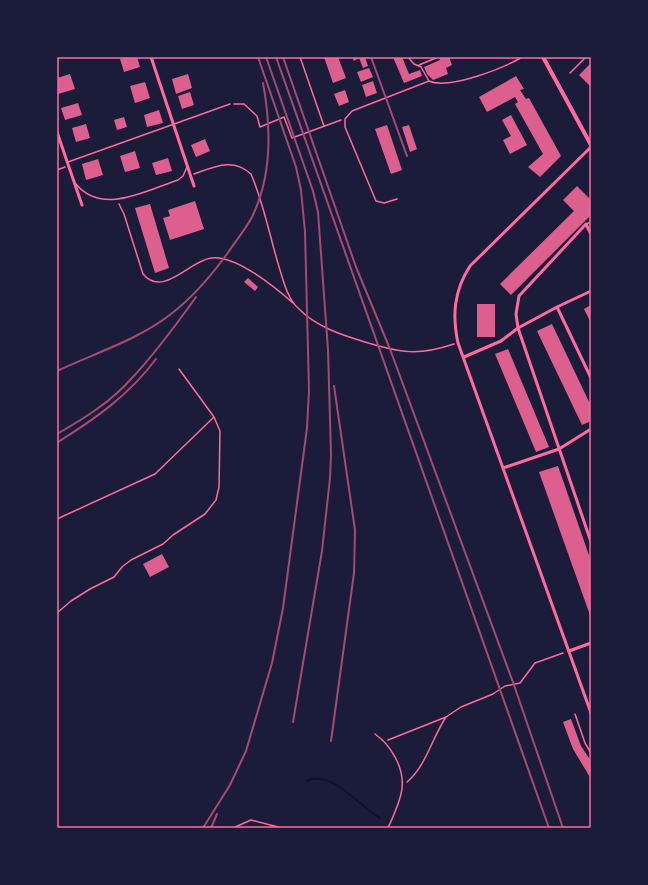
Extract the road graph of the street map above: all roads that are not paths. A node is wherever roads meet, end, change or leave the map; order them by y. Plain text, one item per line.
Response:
1 (151, 57) edge
2 (408, 57) edge
3 (522, 57) edge
4 (543, 57) edge
5 (586, 57) edge
6 (436, 58) edge
7 (419, 65) junction
8 (570, 73) dead end
9 (429, 81) junction
10 (230, 104) road end
11 (174, 126) junction
12 (57, 132) edge
13 (591, 146) edge
14 (68, 162) junction
15 (187, 165) junction
16 (75, 183) junction
17 (194, 186) dead end
18 (397, 199) dead end
19 (82, 205) dead end
20 (591, 222) edge
21 (586, 224) junction
22 (591, 234) edge
23 (591, 290) edge
24 (557, 307) junction
25 (518, 328) junction
26 (464, 357) junction
27 (179, 369) dead end
28 (591, 378) edge
29 (214, 417) junction
30 (591, 429) edge
31 (559, 449) junction
32 (503, 468) junction
33 (57, 519) edge
34 (591, 542) edge
35 (57, 613) edge
36 (591, 643) edge
37 (569, 651) junction
38 (591, 713) edge
39 (575, 714) dead end
40 (375, 734) dead end
41 (591, 753) edge
42 (234, 828) edge
43 (282, 828) edge
44 (388, 828) edge

1 - 11 street
2 - 7 lane
3 - 9 lane
4 - 13 street
5 - 8 lane
6 - 7 lane
7 - 9 lane
9 - 18 lane
10 - 11 lane
11 - 14 lane
11 - 15 street
12 - 14 street
13 - 26 street
14 - 16 street
15 - 16 lane
15 - 17 street
16 - 19 street
20 - 21 lane
21 - 22 street
21 - 25 street
23 - 24 street
24 - 25 street
24 - 28 street
25 - 26 street
25 - 31 street
26 - 32 street
27 - 29 lane
29 - 33 lane
29 - 35 lane
30 - 31 street
31 - 32 street
31 - 34 street
32 - 37 street
36 - 37 street
37 - 38 street
39 - 41 lane
40 - 44 lane
42 - 43 lane

